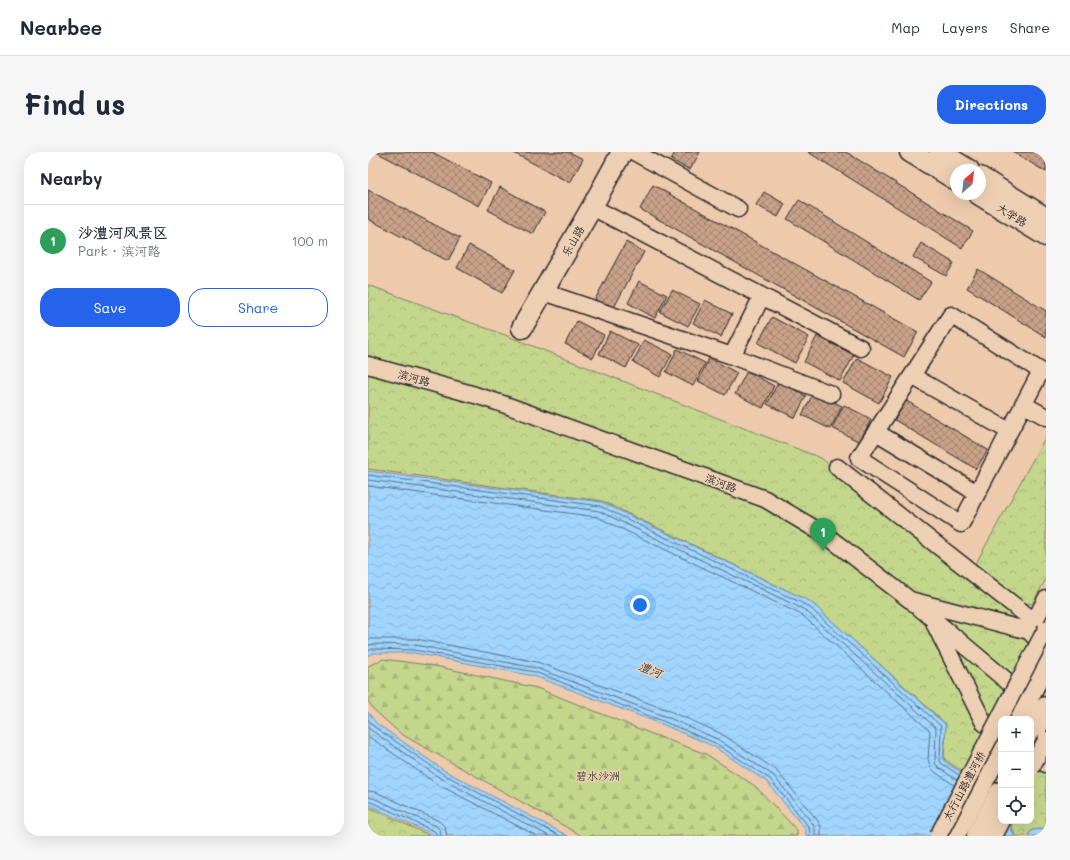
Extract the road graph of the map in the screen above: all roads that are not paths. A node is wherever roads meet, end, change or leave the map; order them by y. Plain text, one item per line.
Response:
1 (622, 152) edge
2 (634, 152) edge
3 (910, 152) edge
4 (940, 152) edge
5 (959, 164) edge
6 (950, 176) edge
7 (986, 181) edge
8 (986, 199) edge
9 (592, 207) junction
10 (738, 209) dead end
11 (1046, 218) edge
12 (1046, 236) edge
13 (544, 292) junction
14 (762, 296) junction
15 (522, 328) dead end
16 (861, 348) dead end
17 (732, 356) junction
18 (368, 365) edge
19 (912, 376) junction
20 (831, 394) dead end
21 (1023, 404) junction
22 (1046, 417) edge
23 (1009, 430) junction
24 (876, 432) junction
25 (837, 467) dead end
26 (977, 493) junction
27 (1046, 599) edge
28 (910, 600) junction
29 (932, 618) junction
30 (1036, 627) edge
31 (1046, 650) edge
32 (1046, 661) edge
33 (1021, 693) junction
34 (1045, 710) edge
35 (1017, 716) edge
36 (1034, 730) edge
37 (998, 732) edge
38 (1046, 740) edge
39 (998, 752) edge
40 (1034, 756) edge
41 (1034, 762) edge
42 (1046, 764) edge
43 (998, 799) edge
44 (1000, 824) edge
45 (938, 836) edge
46 (953, 836) edge
47 (978, 836) edge
48 (994, 836) edge

1 - 9 street, 乐山路
2 - 10 street
3 - 6 street
4 - 5 street
7 - 11 street, 大学路
8 - 12 street, 大学路
9 - 13 street, 乐山路
9 - 14 street
13 - 15 street, 乐山路
13 - 17 street
14 - 16 street
14 - 17 street
17 - 20 street
18 - 28 street, 滨河路
19 - 21 street
19 - 23 street
19 - 24 street
21 - 22 street
21 - 23 street
23 - 26 street
24 - 26 street
24 - 26 street
25 - 30 street
27 - 30 street, 太行山路澧河桥
28 - 29 street
28 - 30 street, 滨河路
29 - 33 street
29 - 37 street
30 - 31 street
30 - 33 street, 太行山路澧河桥, bridge
32 - 33 main road, 太行山路澧河桥
33 - 35 main road, 太行山路澧河桥
33 - 45 street, 太行山路澧河桥, bridge
34 - 36 main road
38 - 41 street, bridge
39 - 46 main road, 太行山路澧河桥
40 - 42 street
43 - 47 main road
44 - 48 street

